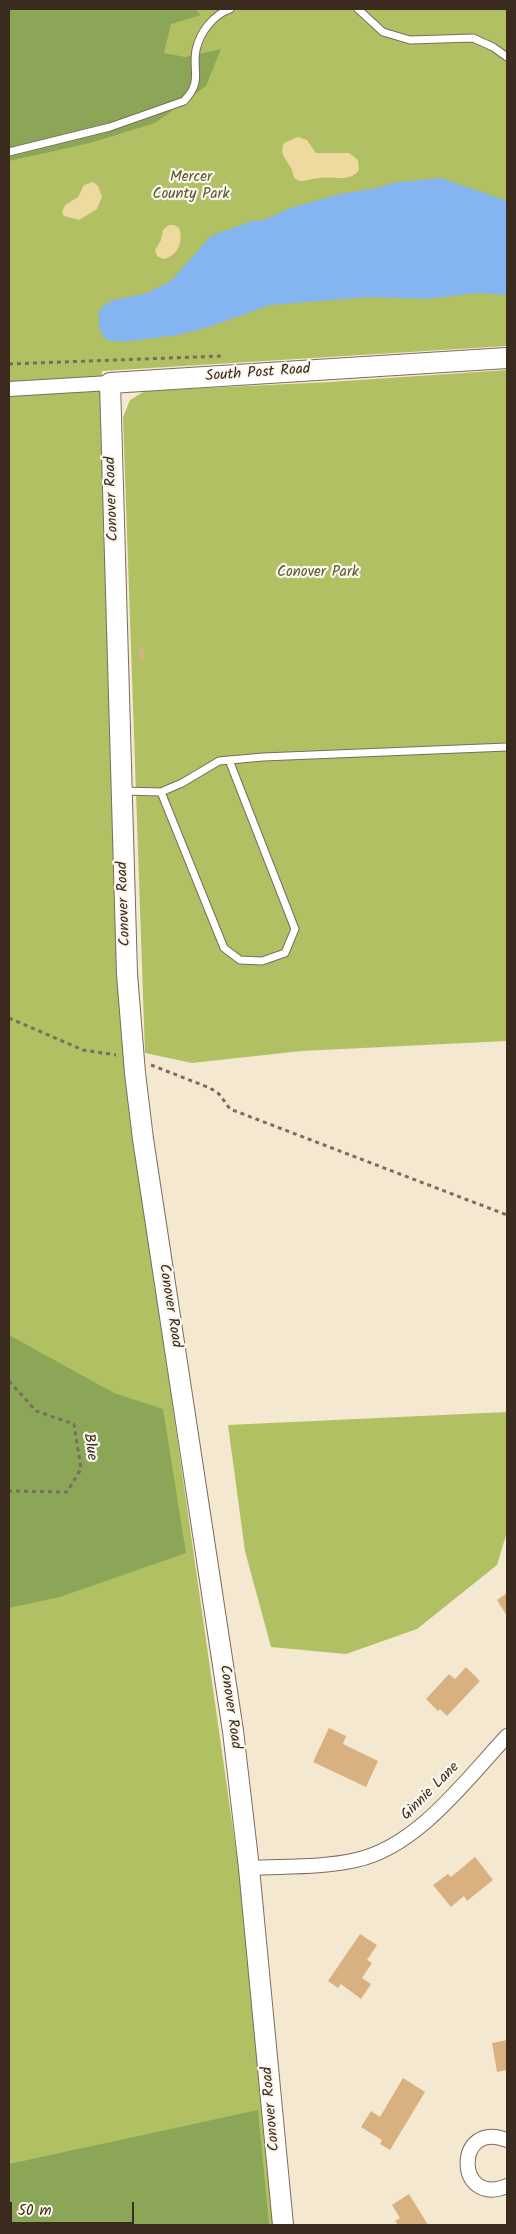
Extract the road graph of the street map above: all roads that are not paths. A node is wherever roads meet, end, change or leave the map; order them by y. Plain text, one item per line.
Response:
1 (230, 9) edge
2 (358, 9) edge
3 (507, 57) edge
4 (9, 152) edge
5 (507, 358) edge
6 (110, 383) junction
7 (9, 389) edge
8 (507, 747) edge
9 (229, 760) junction
10 (121, 791) junction
11 (161, 792) junction
12 (507, 1736) edge
13 (249, 1868) junction
14 (507, 2140) edge
15 (507, 2186) edge
16 (283, 2225) edge

1 - 4 lane
2 - 3 lane
5 - 6 street, South Post Road
6 - 7 street, South Post Road
6 - 10 street, Conover Road
8 - 9 lane
9 - 11 lane
9 - 11 lane
10 - 11 lane
10 - 13 street, Conover Road
12 - 13 street, Ginnie Lane
13 - 16 street, Conover Road
14 - 15 street

